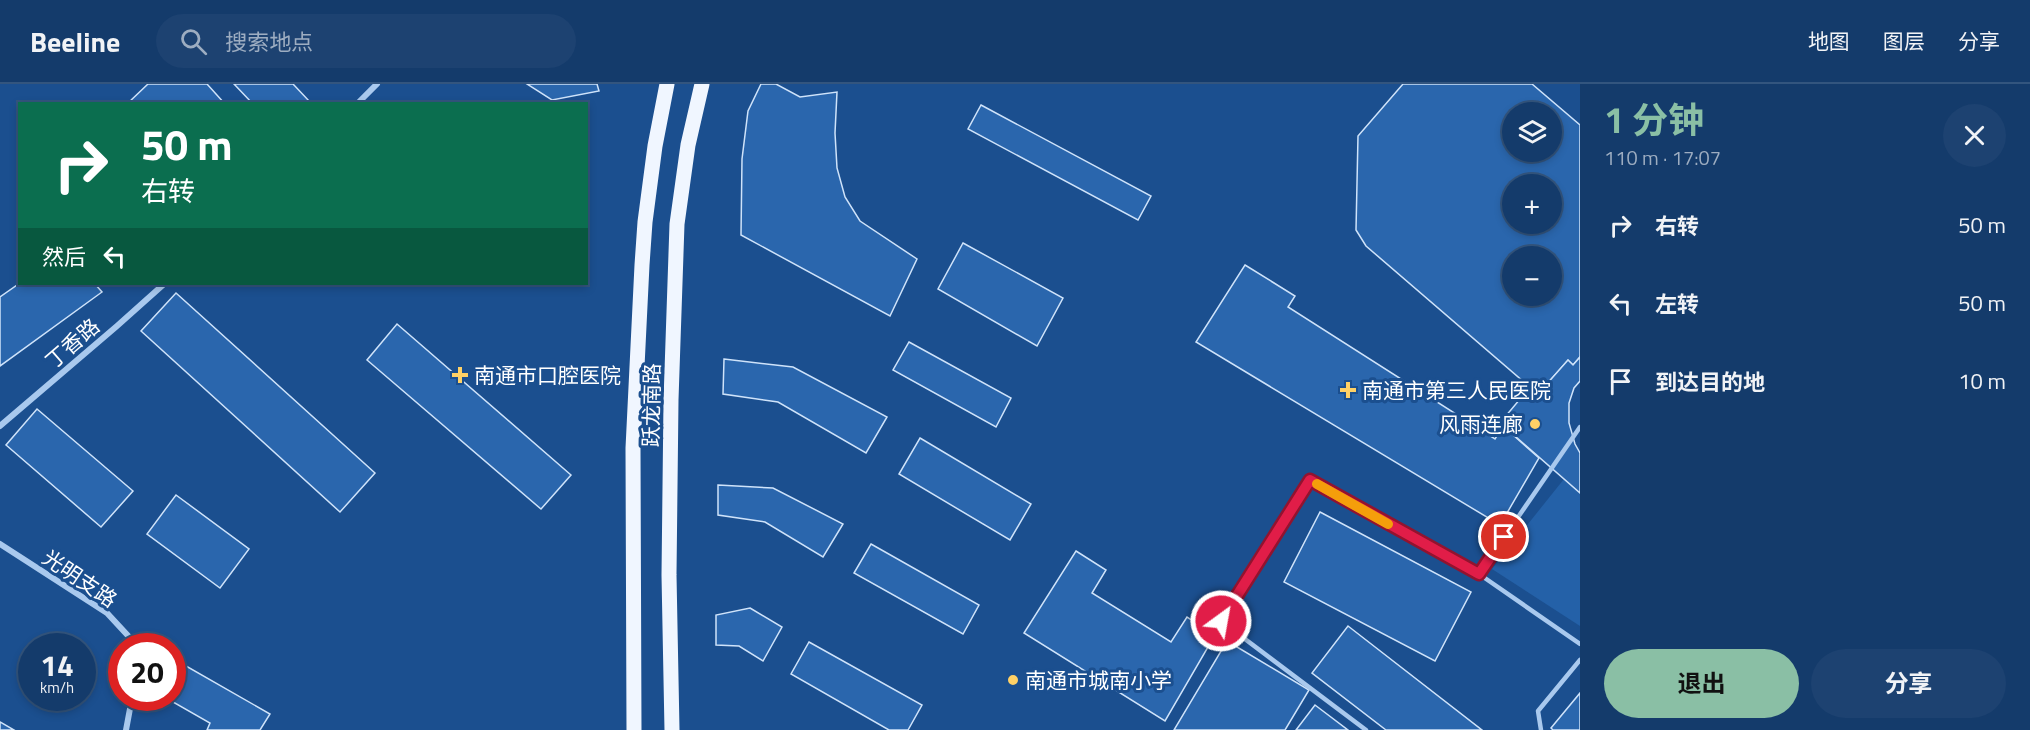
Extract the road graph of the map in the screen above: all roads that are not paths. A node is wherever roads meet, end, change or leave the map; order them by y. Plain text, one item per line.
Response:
1 (377, 84) edge
2 (667, 84) edge
3 (702, 84) edge
4 (359, 102) edge
5 (163, 285) edge
6 (0, 426) edge
7 (1580, 427) edge
8 (0, 544) edge
9 (1479, 574) junction
10 (126, 633) edge
11 (1580, 644) edge
12 (1580, 660) edge
13 (130, 711) edge
14 (126, 730) edge
15 (634, 730) edge
16 (672, 730) edge
17 (1366, 730) edge
18 (1541, 730) edge

1 - 4 street
2 - 15 main road, 跃龙南路
3 - 16 main road, 跃龙南路
5 - 6 street, 丁香路
7 - 9 lane
8 - 10 street, 光明支路
9 - 11 lane
9 - 17 lane
12 - 18 lane
13 - 14 street

